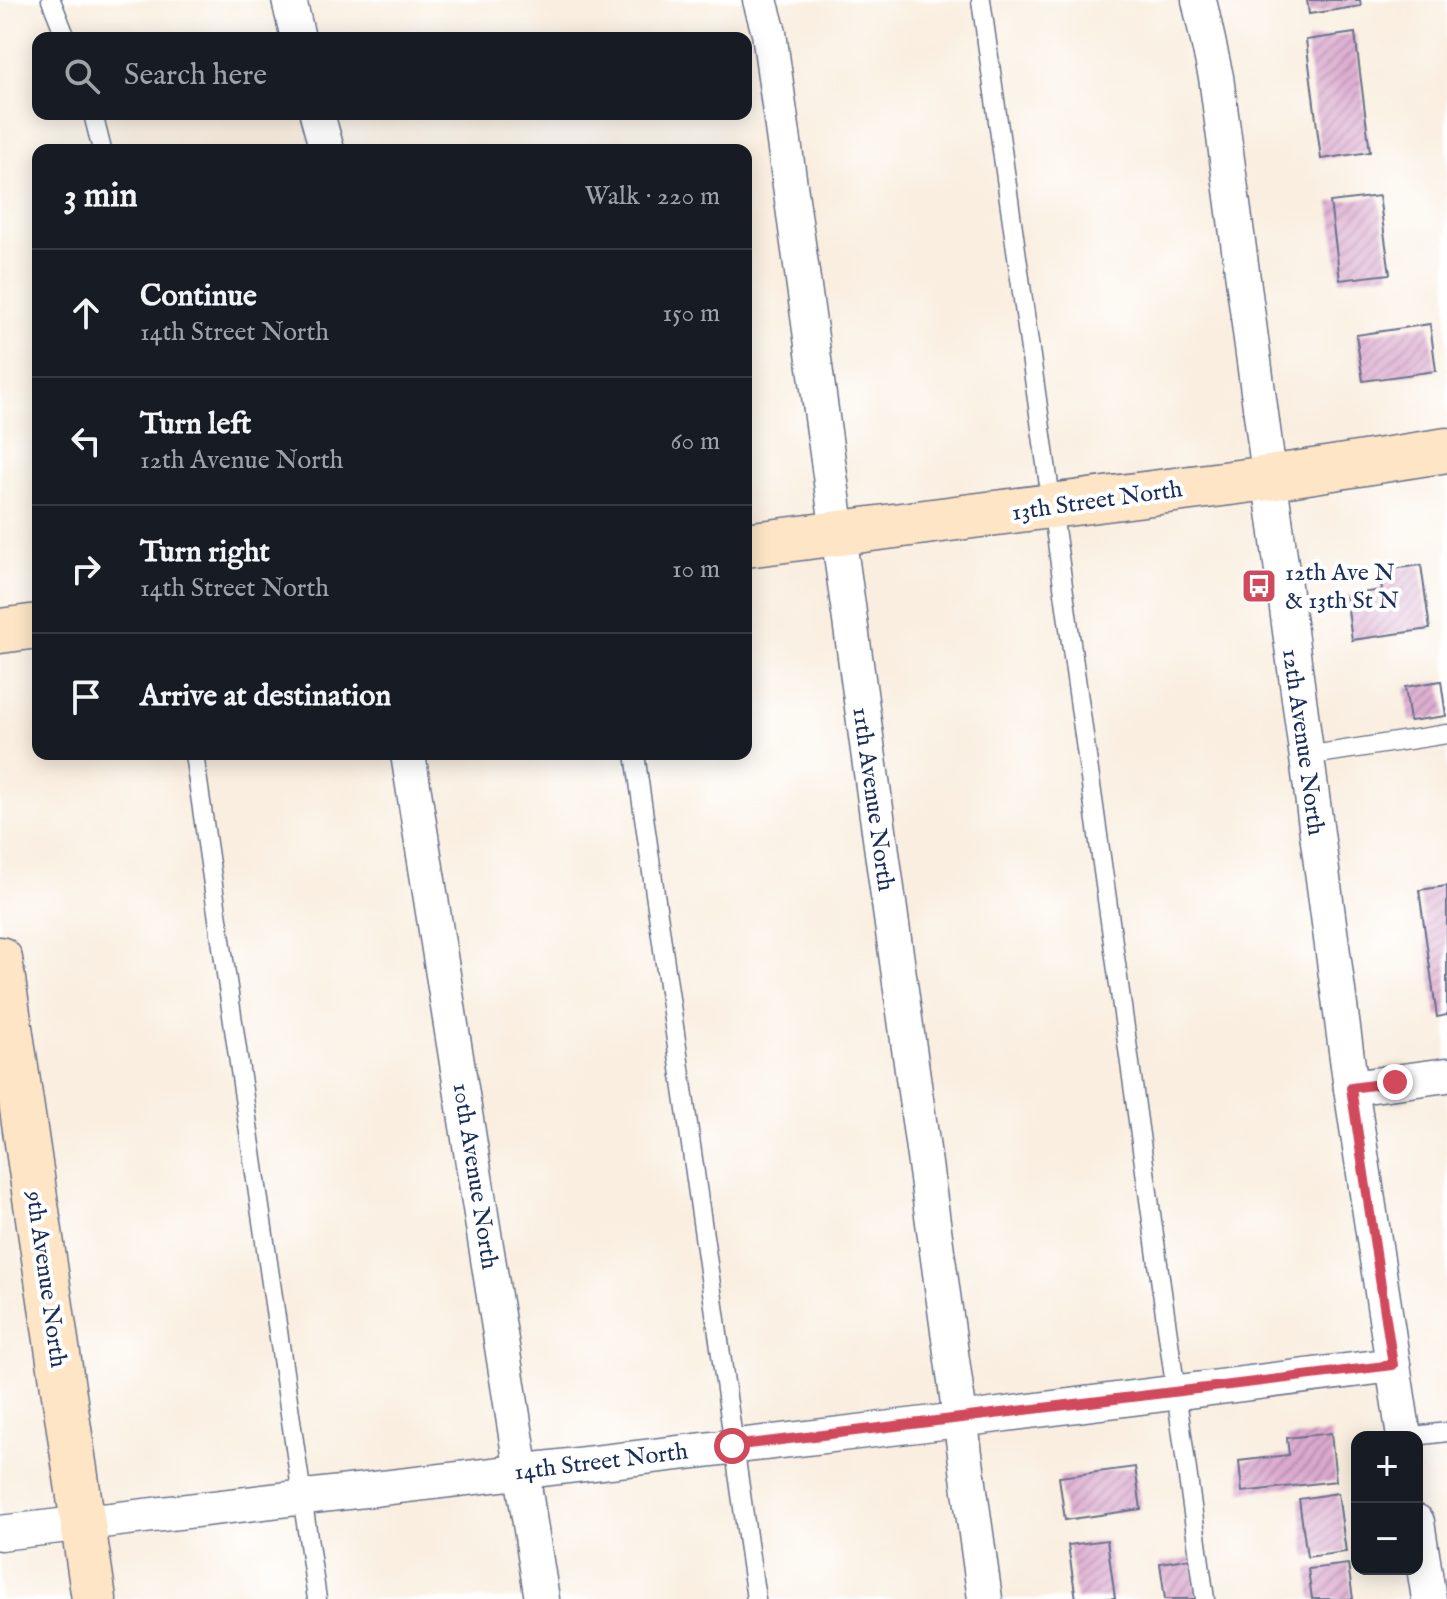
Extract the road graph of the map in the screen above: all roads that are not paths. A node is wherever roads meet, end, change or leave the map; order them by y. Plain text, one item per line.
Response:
1 (51, 0) edge
2 (289, 0) edge
3 (760, 0) edge
4 (981, 0) edge
5 (1199, 0) edge
6 (64, 32) edge
7 (297, 32) edge
8 (94, 120) edge
9 (319, 120) edge
10 (100, 144) edge
11 (325, 144) edge
12 (1447, 450) edge
13 (1269, 478) junction
14 (1052, 506) junction
15 (837, 535) junction
16 (752, 544) edge
17 (32, 627) edge
18 (0, 631) edge
19 (1447, 734) edge
20 (1306, 756) junction
21 (195, 760) edge
22 (409, 760) edge
23 (636, 760) edge
24 (0, 959) edge
25 (1447, 1075) edge
26 (1351, 1088) junction
27 (1393, 1365) junction
28 (1174, 1392) junction
29 (959, 1420) junction
30 (1405, 1431) edge
31 (1447, 1432) edge
32 (1423, 1435) edge
33 (732, 1446) junction
34 (524, 1470) junction
35 (302, 1497) junction
36 (83, 1524) junction
37 (0, 1533) edge
38 (1423, 1560) edge
39 (94, 1599) edge
40 (317, 1599) edge
41 (542, 1599) edge
42 (756, 1599) edge
43 (985, 1599) edge
44 (1205, 1599) edge
45 (1429, 1599) edge

1 - 6 lane
2 - 7 street
3 - 15 street, 11th Avenue North
4 - 14 lane
5 - 13 street, 12th Avenue North
8 - 10 lane
9 - 11 street
12 - 13 street, 13th Street North
13 - 14 street, 13th Street North
13 - 20 street, 12th Avenue North
14 - 15 street, 13th Street North
14 - 28 lane
15 - 16 street, 13th Street North
15 - 29 street, 11th Avenue North
17 - 18 street
19 - 20 lane
20 - 26 street, 12th Avenue North
21 - 35 lane
22 - 34 street, 10th Avenue North
23 - 33 lane
24 - 36 street, 9th Avenue North
25 - 26 street
26 - 27 street, 12th Avenue North
27 - 28 street, 14th Street North
27 - 30 street, 12th Avenue North
28 - 29 street, 14th Street North
28 - 44 lane
29 - 33 street, 14th Street North
29 - 43 street, 11th Avenue North
31 - 32 lane
33 - 34 street, 14th Street North
33 - 42 lane
34 - 35 street, 14th Street North
34 - 41 street, 10th Avenue North
35 - 36 street, 14th Street North
35 - 40 lane
36 - 37 street, 14th Street North
36 - 39 street, 9th Avenue North
38 - 45 street

